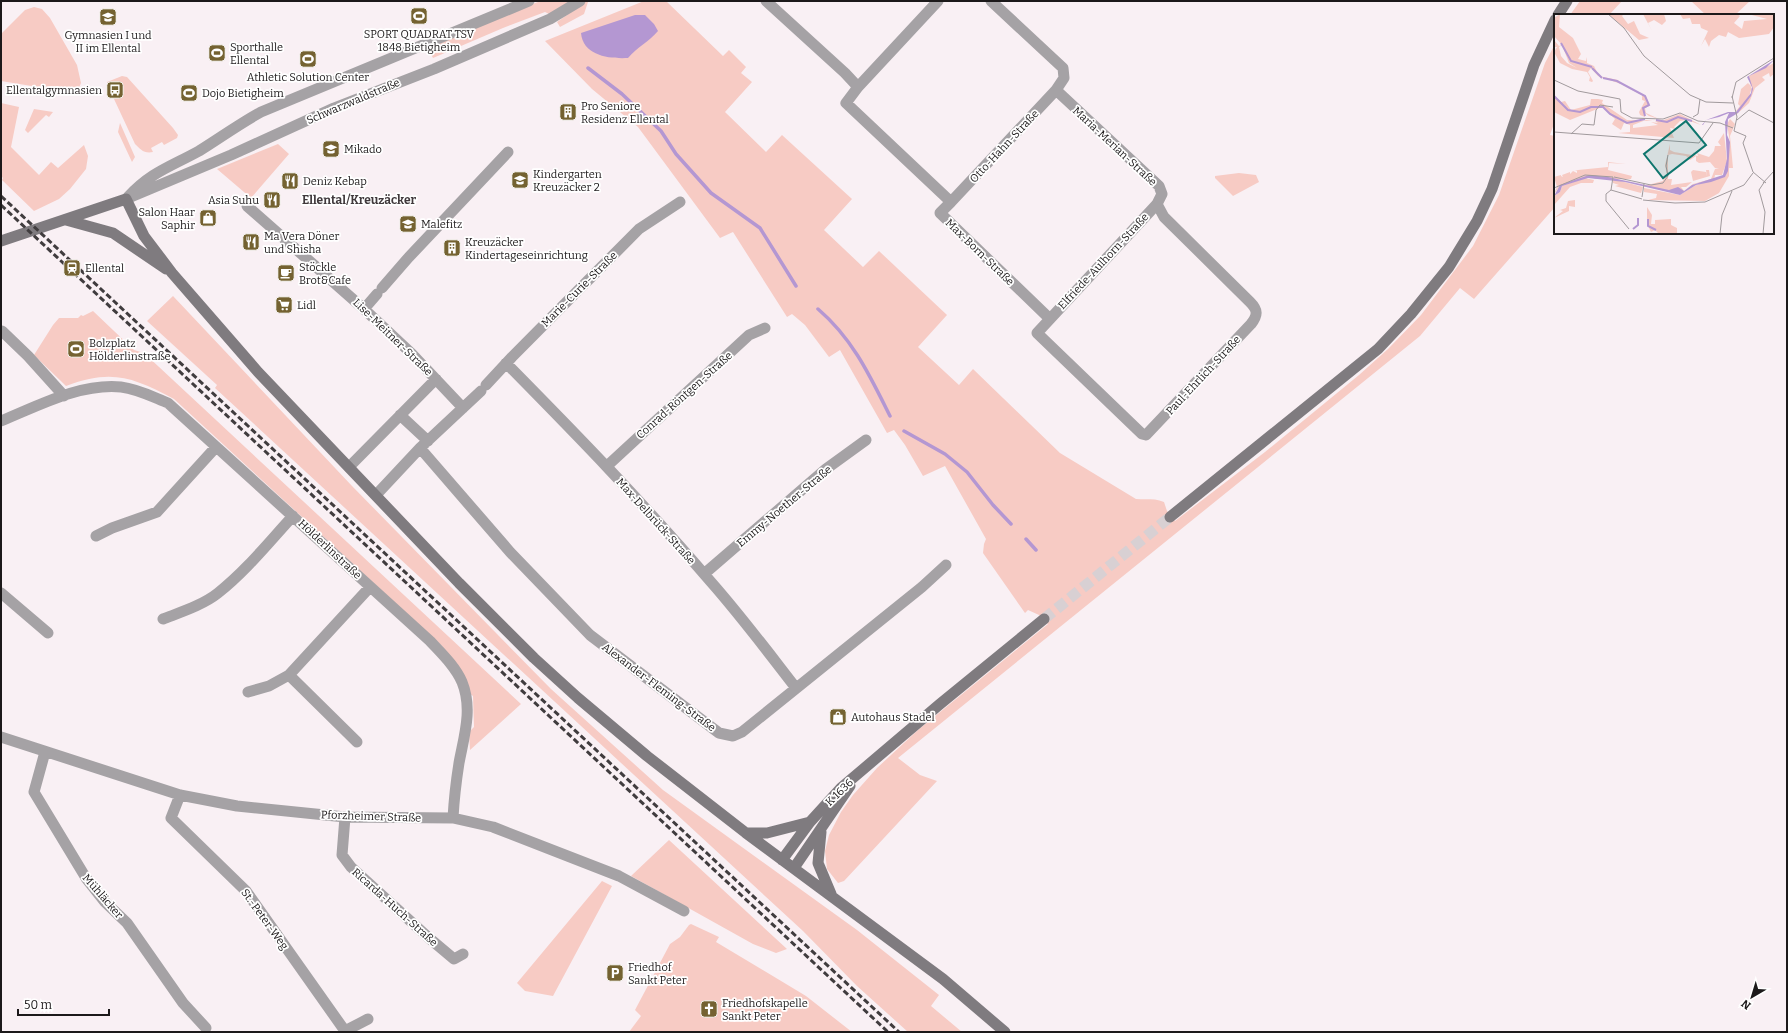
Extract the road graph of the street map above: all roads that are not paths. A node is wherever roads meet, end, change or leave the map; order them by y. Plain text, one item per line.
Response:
1 (529, 1) edge
2 (580, 1) edge
3 (766, 1) edge
4 (938, 1) edge
5 (991, 1) edge
6 (1567, 1) edge
7 (1559, 14) edge
8 (1554, 22) edge
9 (858, 87) junction
10 (1056, 90) junction
11 (508, 152) dead end
12 (126, 199) junction
13 (680, 202) dead end
14 (951, 202) junction
15 (1157, 204) junction
16 (247, 206) dead end
17 (65, 220) junction
18 (1, 241) edge
19 (172, 273) junction
20 (364, 309) junction
21 (1050, 319) junction
22 (765, 328) dead end
23 (2, 331) dead end
24 (506, 363) junction
25 (436, 379) junction
26 (64, 396) junction
27 (463, 408) junction
28 (400, 415) junction
29 (1, 421) edge
30 (866, 440) dead end
31 (424, 445) junction
32 (216, 447) junction
33 (606, 466) junction
34 (349, 467) junction
35 (376, 495) junction
36 (293, 516) junction
37 (1170, 517) tunnel mouth
38 (96, 536) dead end
39 (946, 565) dead end
40 (704, 574) junction
41 (370, 587) junction
42 (1, 593) edge
43 (162, 619) dead end
44 (1044, 619) tunnel mouth
45 (48, 633) dead end
46 (289, 675) junction
47 (796, 688) junction
48 (248, 692) dead end
49 (1, 737) edge
50 (357, 742) dead end
51 (44, 752) junction
52 (857, 776) junction
53 (180, 795) junction
54 (345, 817) junction
55 (453, 818) junction
56 (810, 822) junction
57 (821, 831) junction
58 (746, 833) junction
59 (782, 860) junction
60 (794, 868) junction
61 (832, 896) junction
62 (684, 911) dead end
63 (463, 954) dead end
64 (368, 1019) dead end
65 (206, 1028) dead end
66 (1005, 1032) edge

1 - 12 street, Schwarzwaldstraße
2 - 12 street, Schwarzwaldstraße
3 - 9 street
4 - 9 street
5 - 10 street
6 - 7 main road
8 - 37 main road
9 - 14 street, Max-Born-Straße
10 - 14 street, Otto-Hahn-Straße
10 - 15 street, Maria-Merian-Straße
11 - 20 street
12 - 17 main road, Schwarzwaldstraße
12 - 19 main road
13 - 24 street, Marie-Curie-Straße
14 - 21 street, Max-Born-Straße
15 - 21 street, Elfriede-Aulhorn-Straße
15 - 21 street, Paul-Ehrlich-Straße
16 - 20 street, Lise-Meitner-Straße
17 - 18 main road, Schwarzwaldstraße
17 - 19 main road
19 - 34 main road
20 - 25 street, Lise-Meitner-Straße
22 - 33 street, Conrad-Röntgen-Straße
23 - 26 street
24 - 27 street, Marie-Curie-Straße
24 - 33 street, Max-Delbrück-Straße
25 - 27 street, Lise-Meitner-Straße
25 - 28 street
26 - 29 street, Hölderlinstraße
26 - 32 street, Hölderlinstraße
27 - 31 street, Marie-Curie-Straße
28 - 31 street, Alexander-Fleming-Straße
28 - 34 street
30 - 40 street, Emmy-Noether-Straße
31 - 35 street, Marie-Curie-Straße
31 - 47 street, Alexander-Fleming-Straße
32 - 36 street, Hölderlinstraße
32 - 38 street
33 - 40 street, Max-Delbrück-Straße
34 - 35 main road
35 - 58 main road
36 - 41 street, Hölderlinstraße
36 - 43 street
39 - 47 street, Alexander-Fleming-Straße
40 - 47 street, Max-Delbrück-Straße
41 - 46 street
41 - 55 street, Hölderlinstraße
42 - 45 street
44 - 52 main road, K 1636
46 - 48 street
46 - 50 street
49 - 51 street, Pforzheimer Straße
51 - 53 street, Pforzheimer Straße
51 - 65 street, Mühläcker
52 - 56 main road, K 1636
52 - 57 main road, K 1636
53 - 54 street, Pforzheimer Straße
53 - 64 street, St.-Peter-Weg
54 - 55 street, Pforzheimer Straße
54 - 63 street, Ricarda-Huch-Straße
55 - 62 street, Pforzheimer Straße
56 - 58 main road
56 - 59 main road, K 1636
57 - 60 main road, K 1636
57 - 61 main road
58 - 59 main road
59 - 60 main road
60 - 61 main road
61 - 66 main road

